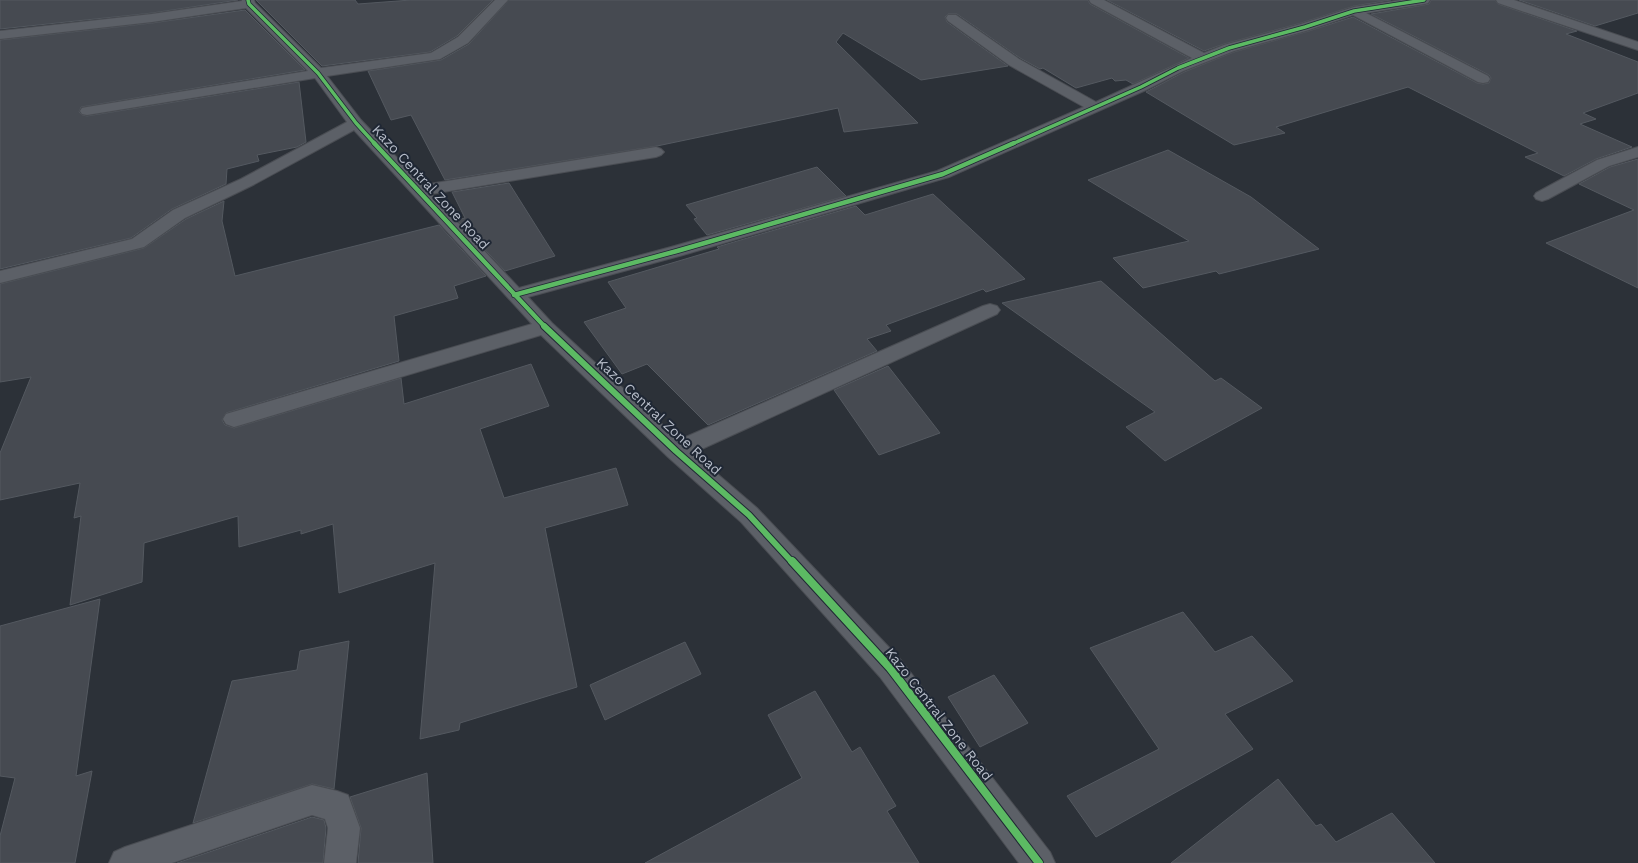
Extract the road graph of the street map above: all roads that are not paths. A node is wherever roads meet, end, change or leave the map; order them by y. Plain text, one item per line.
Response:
1 (502, 0) edge
2 (1095, 0) edge
3 (1424, 0) edge
4 (1502, 0) edge
5 (248, 2) edge
6 (1354, 11) junction
7 (952, 18) dead end
8 (0, 35) edge
9 (1638, 46) edge
10 (1203, 58) junction
11 (318, 73) junction
12 (1483, 79) dead end
13 (1095, 107) junction
14 (87, 111) dead end
15 (356, 123) junction
16 (656, 152) dead end
17 (1638, 152) edge
18 (418, 191) junction
19 (1542, 196) dead end
20 (0, 277) edge
21 (514, 295) junction
22 (990, 310) dead end
23 (545, 327) junction
24 (234, 419) dead end
25 (676, 451) junction
26 (125, 863) edge
27 (340, 863) edge
28 (1039, 863) edge

1 - 11 street
2 - 10 street
3 - 6 street
4 - 9 street
5 - 8 street
5 - 11 street, Kazo Central Zone Road
6 - 10 street
6 - 12 street
7 - 13 street
10 - 13 street
11 - 14 street
11 - 15 street, Kazo Central Zone Road
13 - 21 street
15 - 18 street, Kazo Central Zone Road
15 - 20 street
16 - 18 street
17 - 19 street
18 - 21 street, Kazo Central Zone Road
21 - 23 street, Kazo Central Zone Road
22 - 25 street
23 - 24 street
23 - 25 street, Kazo Central Zone Road
25 - 28 street, Kazo Central Zone Road
26 - 27 street

